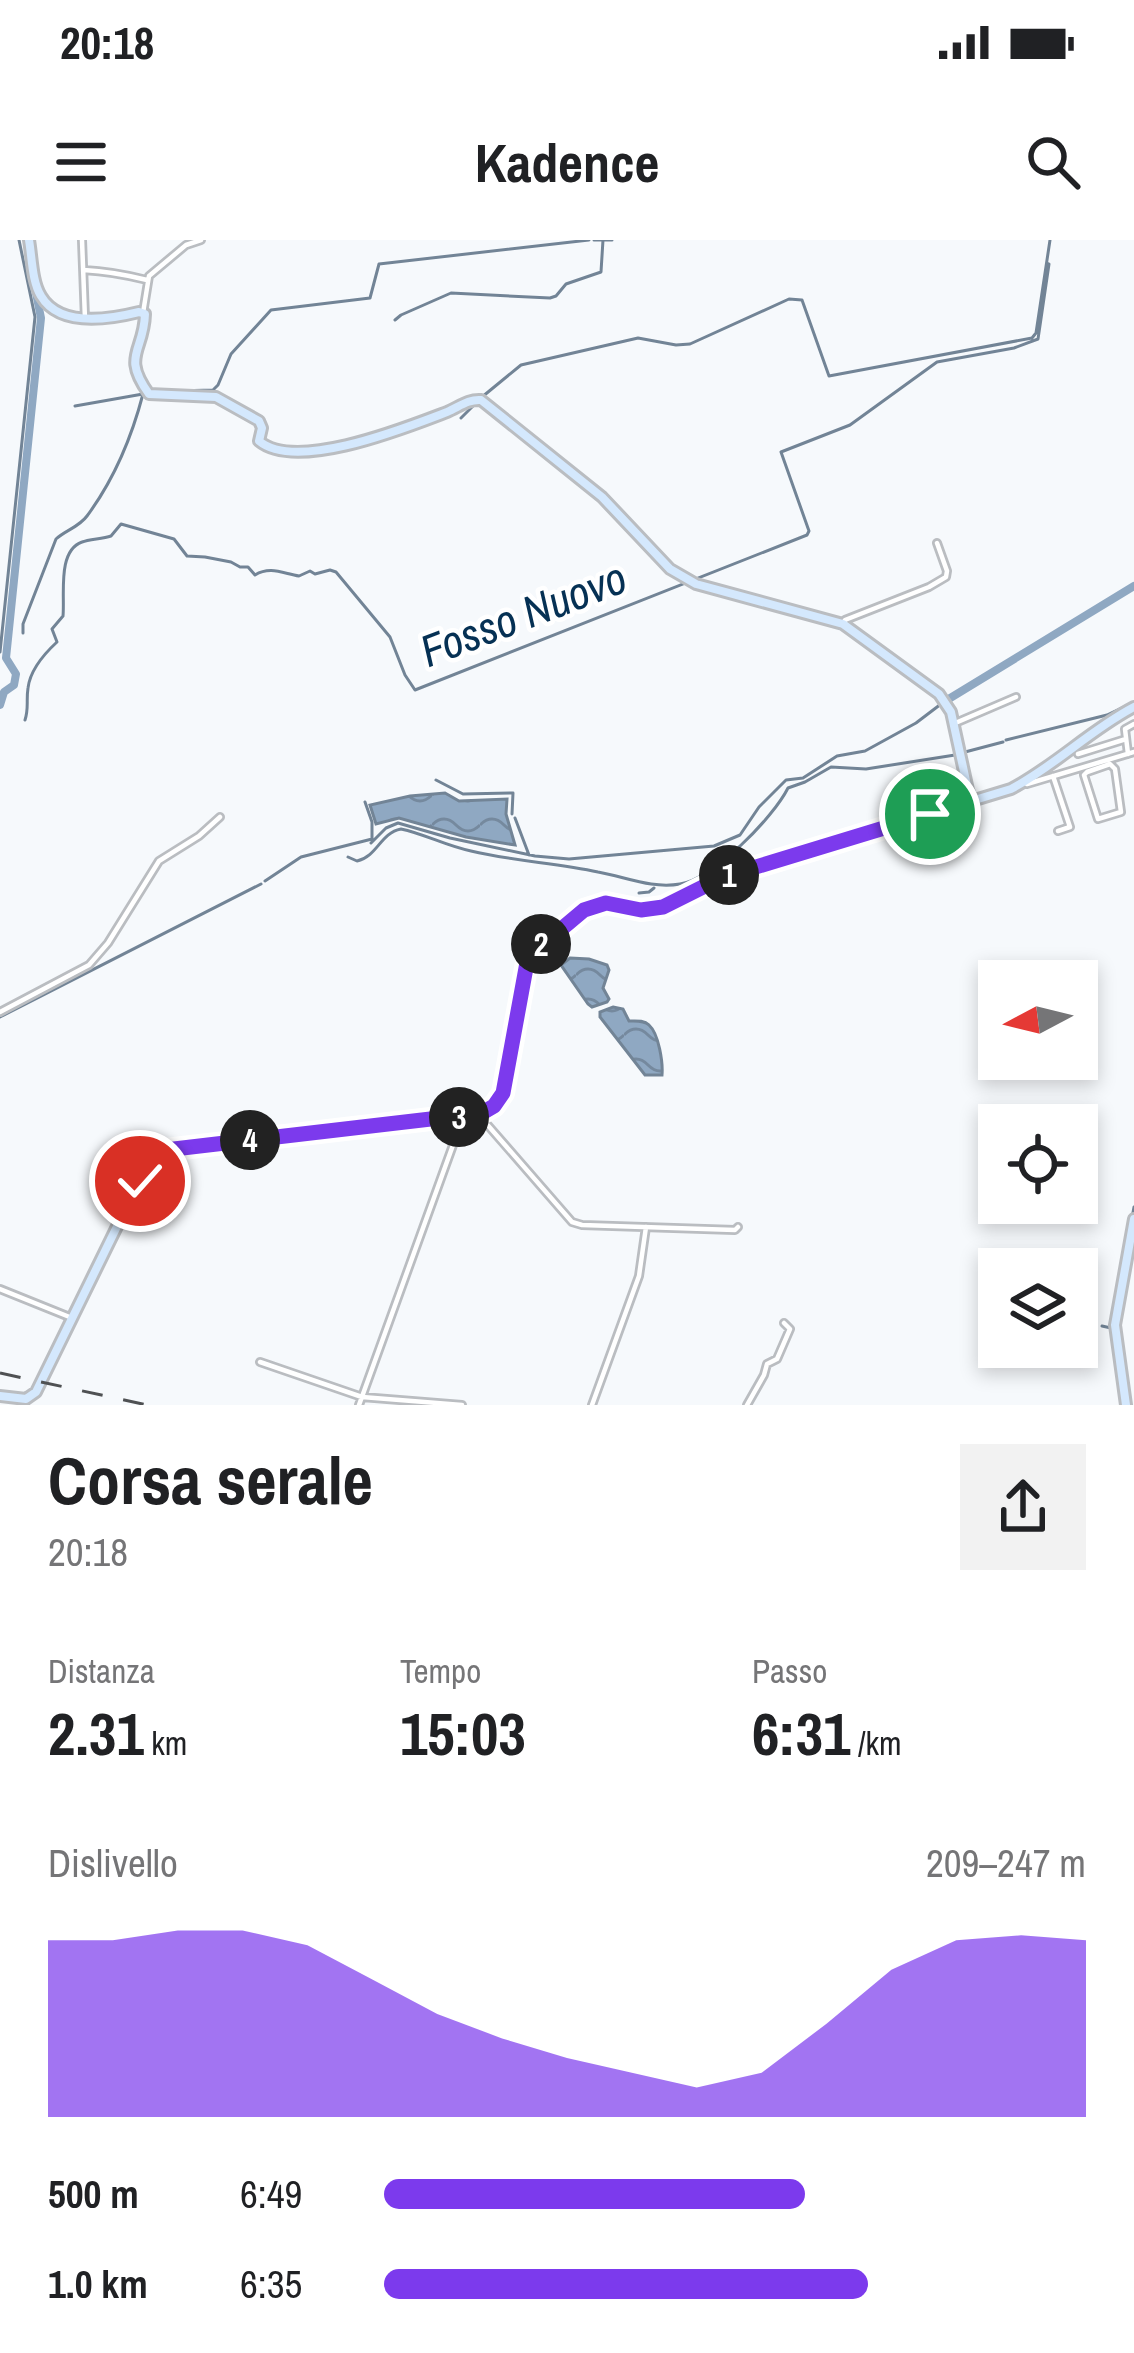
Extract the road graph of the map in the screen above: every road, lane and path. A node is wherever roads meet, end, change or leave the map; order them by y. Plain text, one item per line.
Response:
1 (29, 240) edge
2 (82, 240) edge
3 (201, 240) edge
4 (84, 270) junction
5 (147, 280) junction
6 (143, 313) junction
7 (85, 319) junction
8 (937, 543) dead end
9 (842, 624) junction
10 (1016, 697) dead end
11 (1134, 707) edge
12 (953, 724) junction
13 (1134, 724) edge
14 (1126, 740) junction
15 (1078, 754) dead end
16 (1132, 754) edge
17 (1097, 766) junction
18 (1045, 767) junction
19 (1037, 776) junction
20 (1054, 776) junction
21 (973, 801) junction
22 (1062, 803) junction
23 (1050, 807) dead end
24 (220, 818) dead end
25 (1070, 827) junction
26 (1058, 831) dead end
27 (1073, 838) dead end
28 (0, 1012) edge
29 (482, 1113) junction
30 (461, 1117) junction
31 (1134, 1219) edge
32 (646, 1227) junction
33 (738, 1227) dead end
34 (0, 1289) edge
35 (72, 1318) junction
36 (784, 1324) dead end
37 (260, 1362) dead end
38 (1, 1396) edge
39 (360, 1401) edge
40 (462, 1405) edge
41 (592, 1405) edge
42 (747, 1405) edge
43 (1126, 1405) edge

1 - 7 street
2 - 4 street
3 - 5 street
4 - 5 street
4 - 7 street
5 - 6 street
6 - 7 street
6 - 9 street
8 - 9 street
9 - 12 street
10 - 12 street
11 - 18 street
12 - 21 street
13 - 14 street
14 - 15 street
14 - 16 street
16 - 17 street
17 - 17 street
17 - 20 street
18 - 19 street
18 - 20 street
19 - 20 street
19 - 21 street
20 - 22 street
21 - 29 street
22 - 23 street
22 - 25 street
24 - 28 street
25 - 26 street
25 - 27 street
29 - 30 street
29 - 32 street
30 - 35 street
30 - 39 street
31 - 43 street
32 - 33 street
32 - 41 street
34 - 35 street
35 - 38 street
36 - 42 street
37 - 39 street
39 - 40 street

